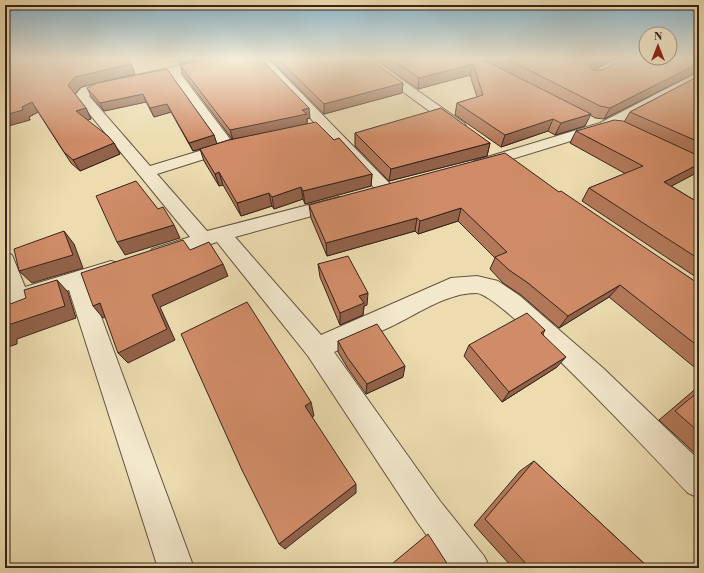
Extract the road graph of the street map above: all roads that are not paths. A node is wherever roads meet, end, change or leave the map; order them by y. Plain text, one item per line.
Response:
1 (104, 86) edge
2 (184, 86) edge
3 (288, 86) edge
4 (402, 86) edge
5 (681, 86) edge
6 (582, 118) edge
7 (327, 126) junction
8 (605, 126) junction
9 (311, 129) edge
10 (628, 131) edge
11 (243, 144) edge
12 (228, 147) junction
13 (510, 162) junction
14 (467, 168) edge
15 (146, 172) junction
16 (212, 237) junction
17 (5, 260) edge
18 (77, 280) junction
19 (11, 300) edge
20 (317, 348) junction
21 (699, 482) edge
22 (176, 568) edge
23 (472, 568) edge

1 - 15 street
2 - 12 street
3 - 7 street
4 - 13 street
5 - 8 street
6 - 8 street
7 - 9 street
7 - 16 street
8 - 10 street
8 - 13 street
11 - 12 street
12 - 15 street
13 - 14 street
15 - 16 street
16 - 18 street
16 - 20 street
17 - 19 street
18 - 19 street
18 - 22 street
20 - 21 street
20 - 23 street

